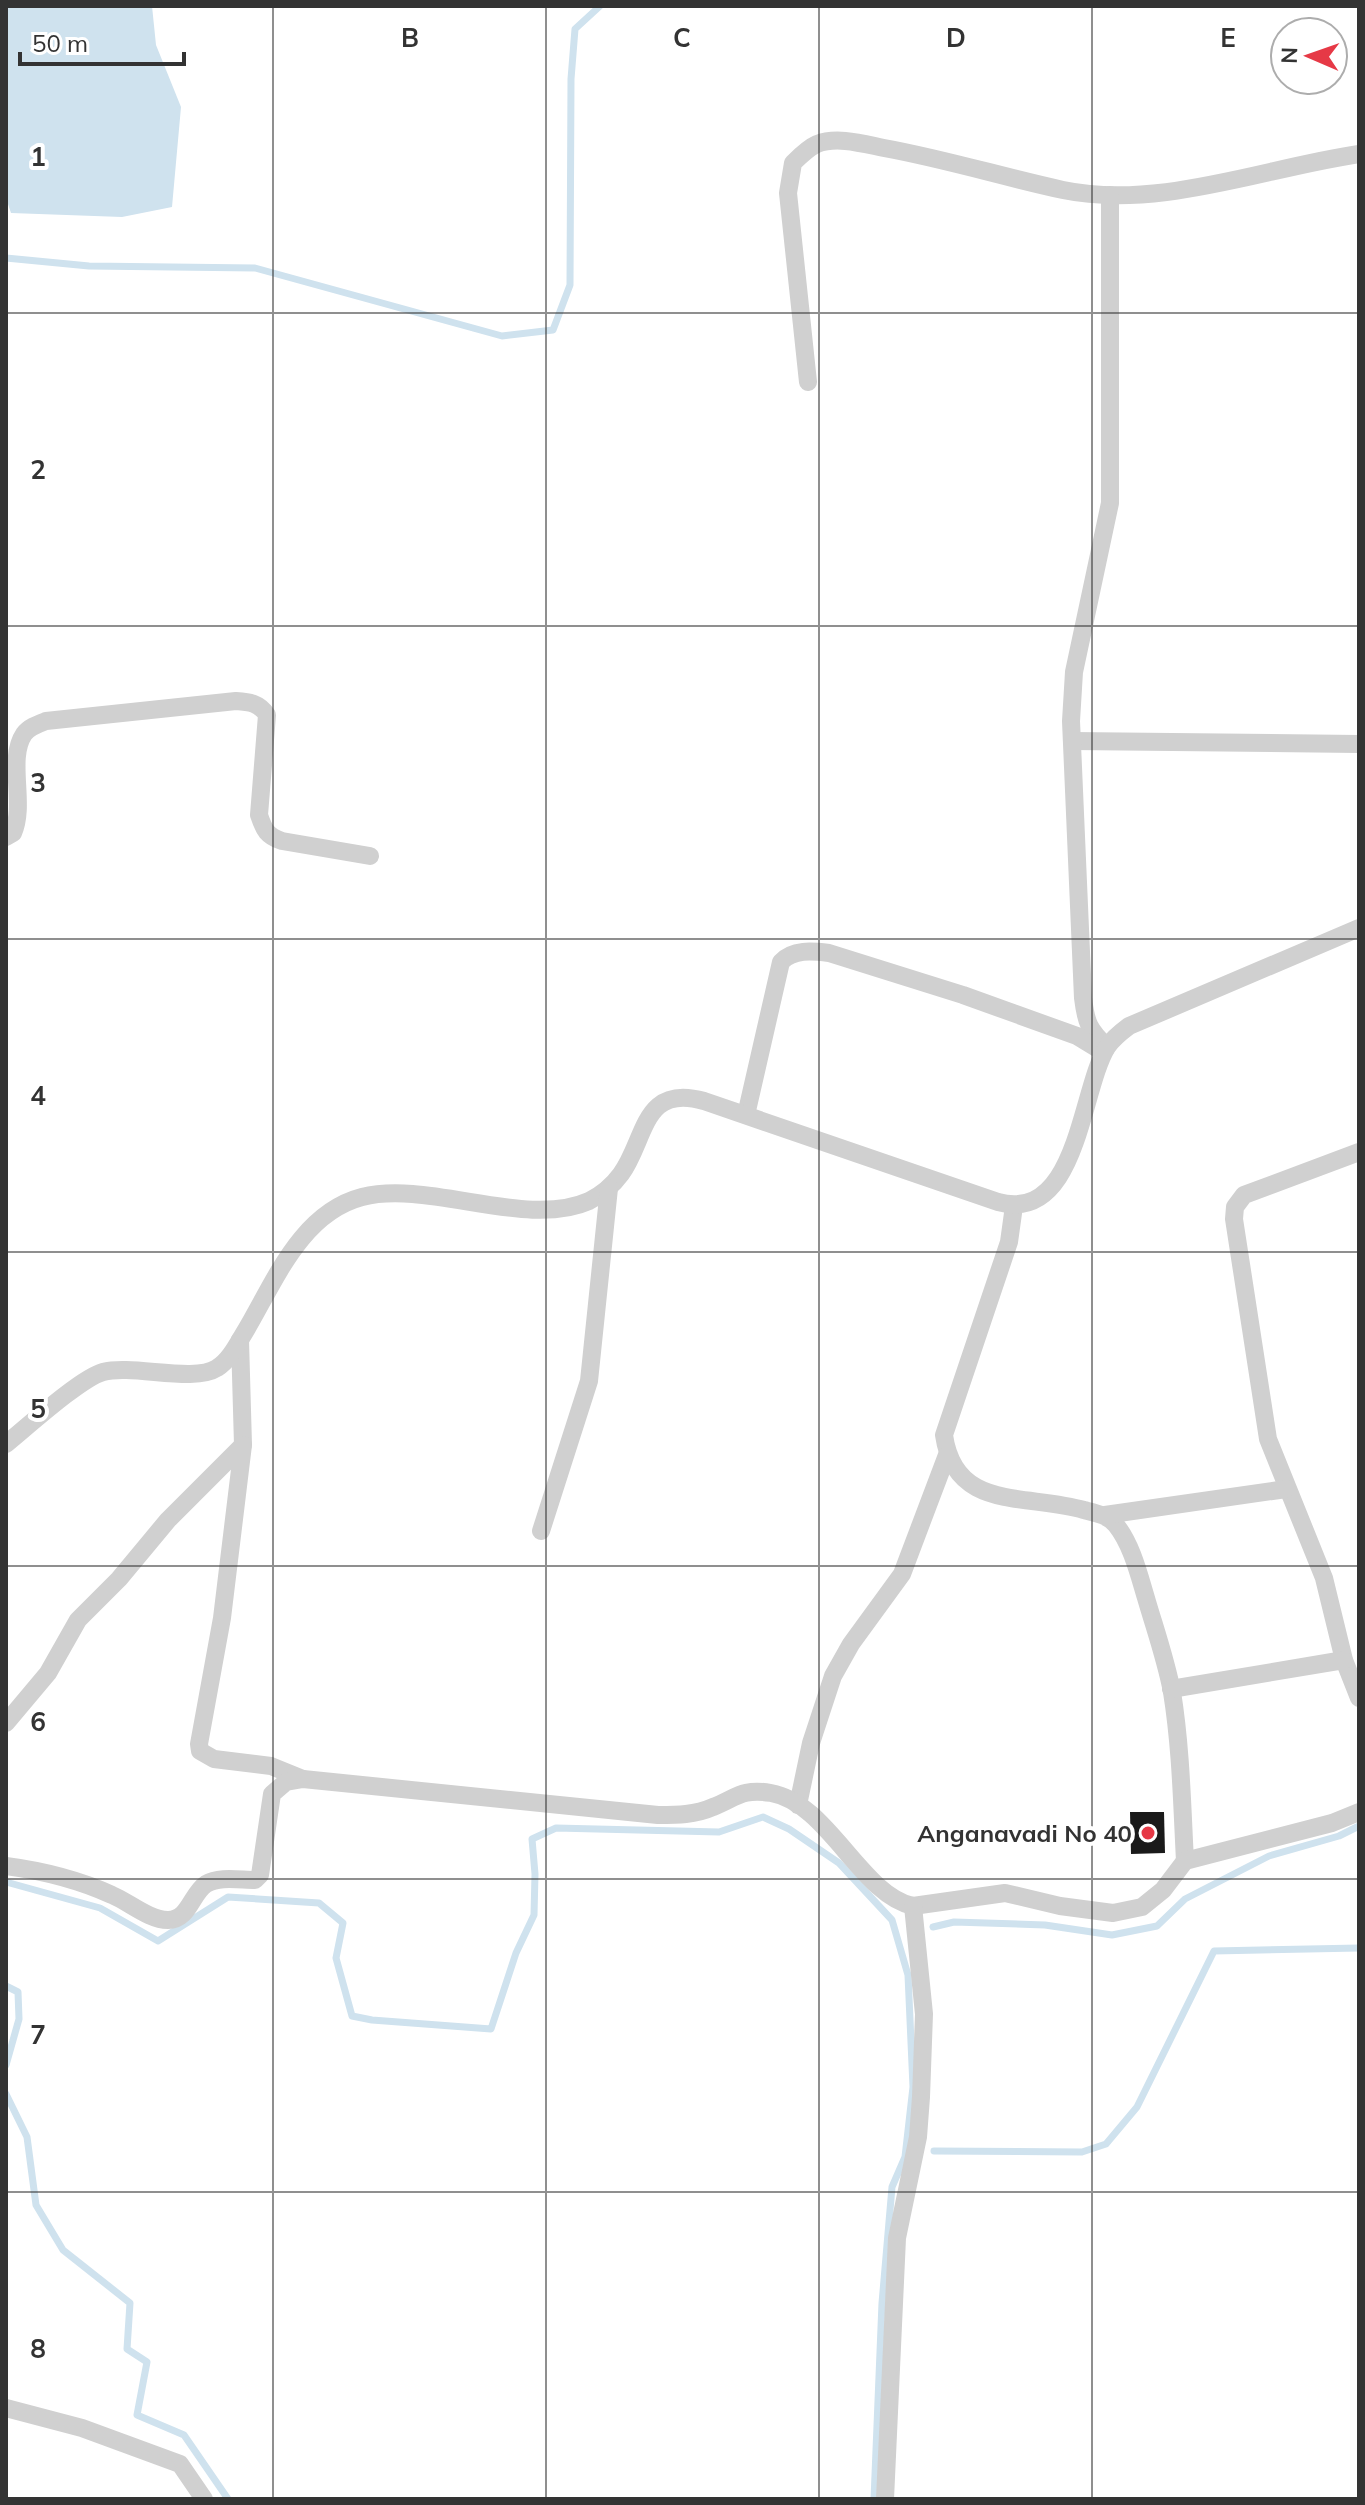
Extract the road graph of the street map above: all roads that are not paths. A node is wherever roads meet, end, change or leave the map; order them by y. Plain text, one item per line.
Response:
1 (1359, 154) edge
2 (1110, 195) junction
3 (808, 382) dead end
4 (1072, 741) junction
5 (1359, 744) edge
6 (6, 837) edge
7 (370, 856) dead end
8 (1359, 928) edge
9 (1106, 1050) junction
10 (746, 1115) junction
11 (1359, 1152) edge
12 (609, 1188) junction
13 (1014, 1206) junction
14 (240, 1340) junction
15 (6, 1444) edge
16 (243, 1445) junction
17 (947, 1455) junction
18 (1286, 1489) junction
19 (1105, 1515) junction
20 (541, 1531) dead end
21 (1344, 1660) junction
22 (1171, 1689) junction
23 (1359, 1698) edge
24 (6, 1723) edge
25 (303, 1779) junction
26 (798, 1805) junction
27 (1359, 1812) edge
28 (1185, 1861) junction
29 (6, 1866) edge
30 (913, 1906) junction
31 (6, 2408) edge
32 (204, 2499) edge
33 (885, 2499) edge

1 - 2 street
2 - 3 street
2 - 4 street
4 - 5 street
4 - 9 street
6 - 7 street
8 - 9 street
9 - 10 street
9 - 13 street
10 - 12 street
10 - 13 street
11 - 18 street
12 - 14 street
12 - 20 street
13 - 17 street
14 - 15 street
14 - 16 street
16 - 24 street
16 - 25 street
17 - 19 street
17 - 26 street
18 - 19 street
18 - 21 street
19 - 22 street
21 - 22 street
21 - 23 street
22 - 28 street
25 - 26 street
25 - 29 street
26 - 30 street
27 - 28 street
28 - 30 street
30 - 33 street
31 - 32 street

